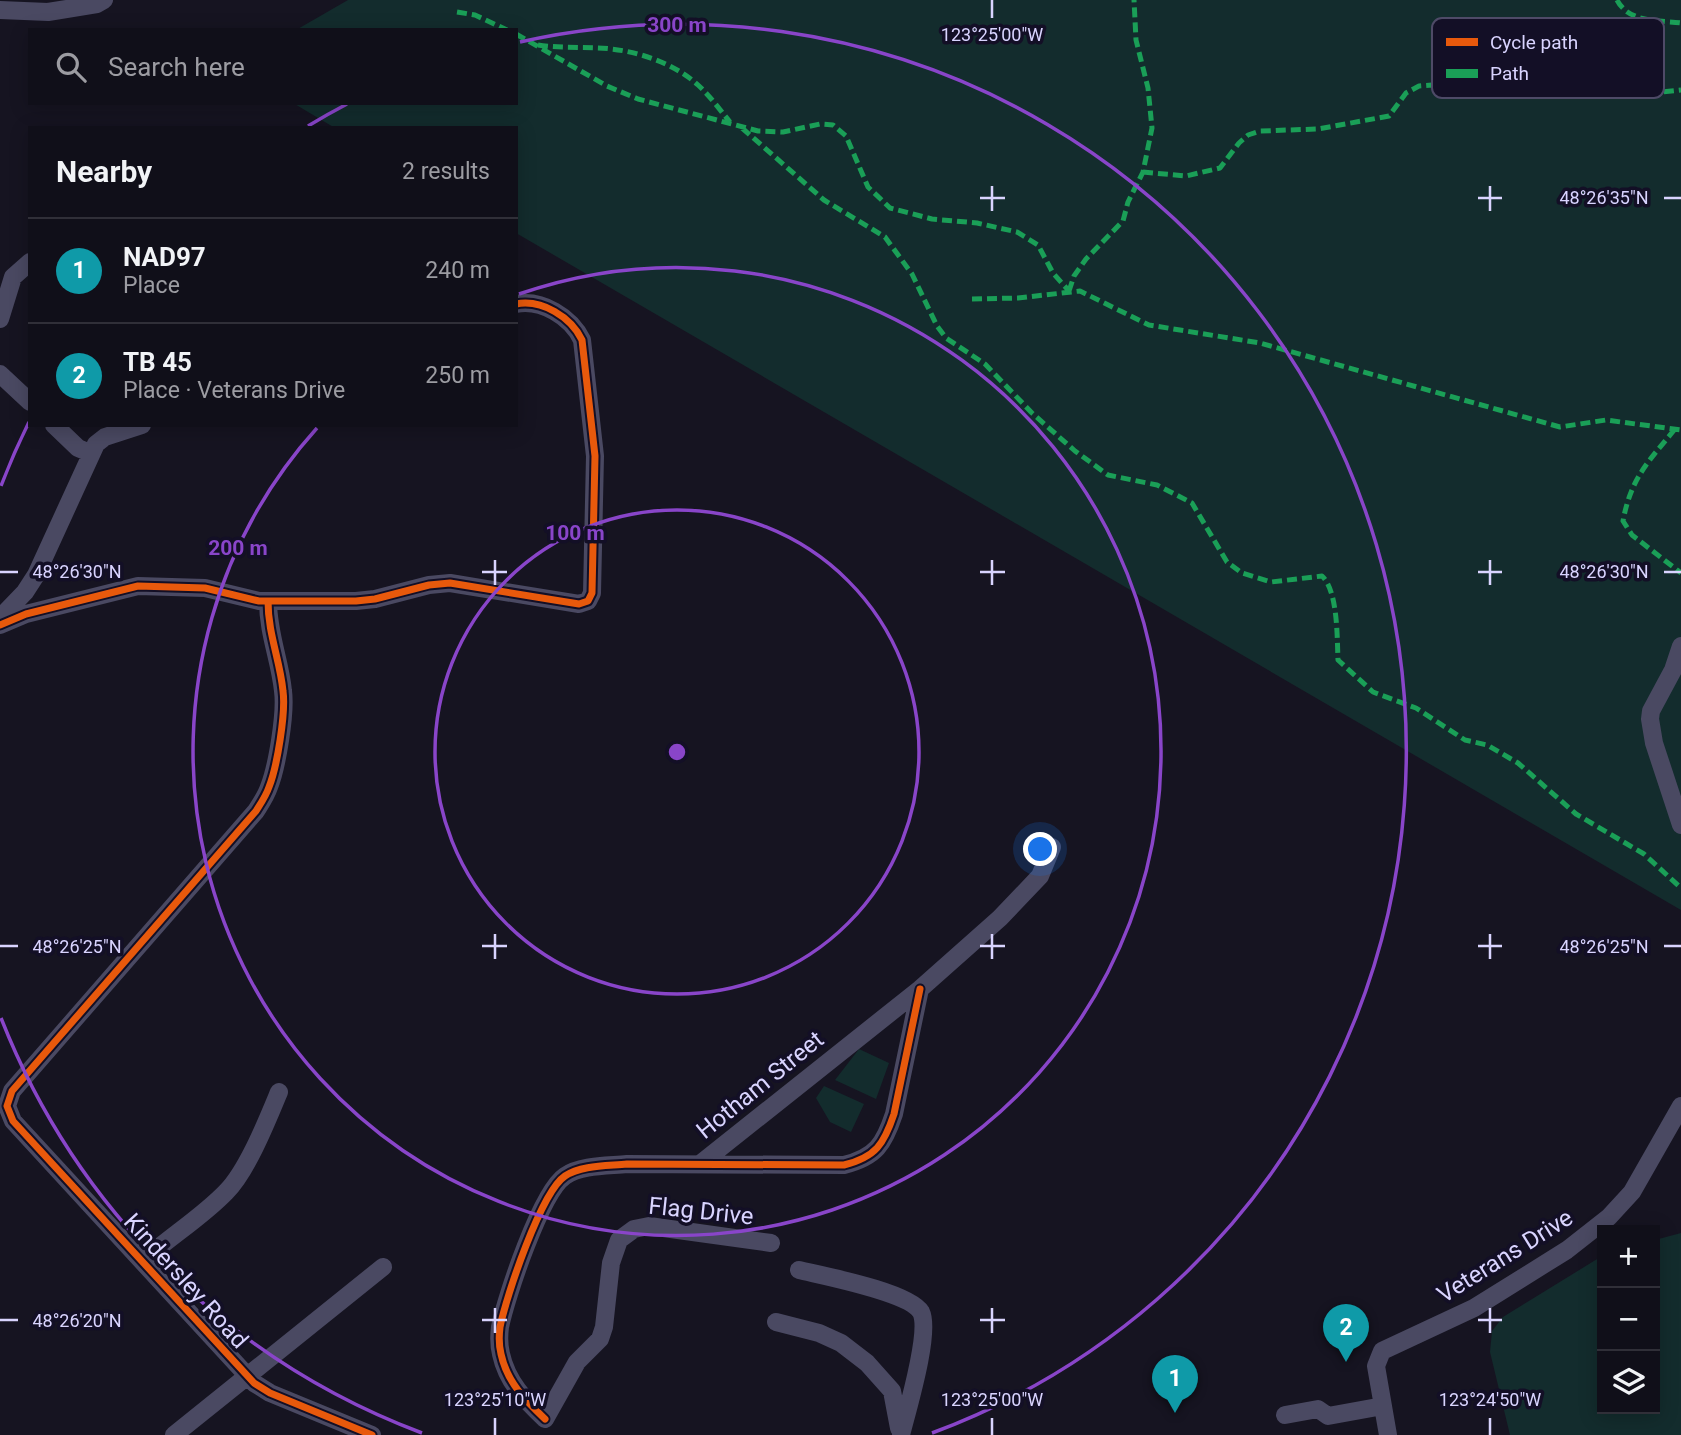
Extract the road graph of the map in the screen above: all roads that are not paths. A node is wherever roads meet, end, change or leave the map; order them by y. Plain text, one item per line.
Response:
1 (104, 0) edge
2 (0, 10) edge
3 (28, 264) edge
4 (518, 304) edge
5 (0, 319) edge
6 (0, 374) edge
7 (28, 400) edge
8 (56, 427) edge
9 (136, 427) edge
10 (90, 453) junction
11 (268, 601) junction
12 (20, 608) junction
13 (0, 618) edge
14 (0, 625) edge
15 (1681, 646) edge
16 (1677, 672) edge
17 (1681, 825) edge
18 (1052, 847) dead end
19 (920, 989) junction
20 (279, 1092) dead end
21 (1681, 1106) edge
22 (700, 1164) junction
23 (771, 1243) dead end
24 (143, 1261) junction
25 (383, 1267) dead end
26 (799, 1270) dead end
27 (776, 1322) dead end
28 (247, 1376) junction
29 (1383, 1406) junction
30 (1285, 1415) dead end
31 (546, 1427) edge
32 (174, 1435) edge
33 (372, 1435) edge
34 (901, 1435) edge
35 (1388, 1435) edge

1 - 2 street
3 - 5 street
4 - 11 street
6 - 7 street
8 - 10 street
9 - 10 street
10 - 12 street
11 - 12 street
11 - 24 street, Kindersley Road
12 - 13 street
12 - 14 street
15 - 16 street
16 - 17 street
18 - 19 street, Hotham Street
19 - 22 street, Hotham Street
19 - 22 street
20 - 24 street
21 - 29 street, Veterans Drive
22 - 31 street, Hotham Street
23 - 31 street, Flag Drive
24 - 28 street, Kindersley Road
25 - 28 street
26 - 34 street
27 - 34 street
28 - 32 street
28 - 33 street, Kindersley Road
29 - 30 street
29 - 35 street, Veterans Drive

